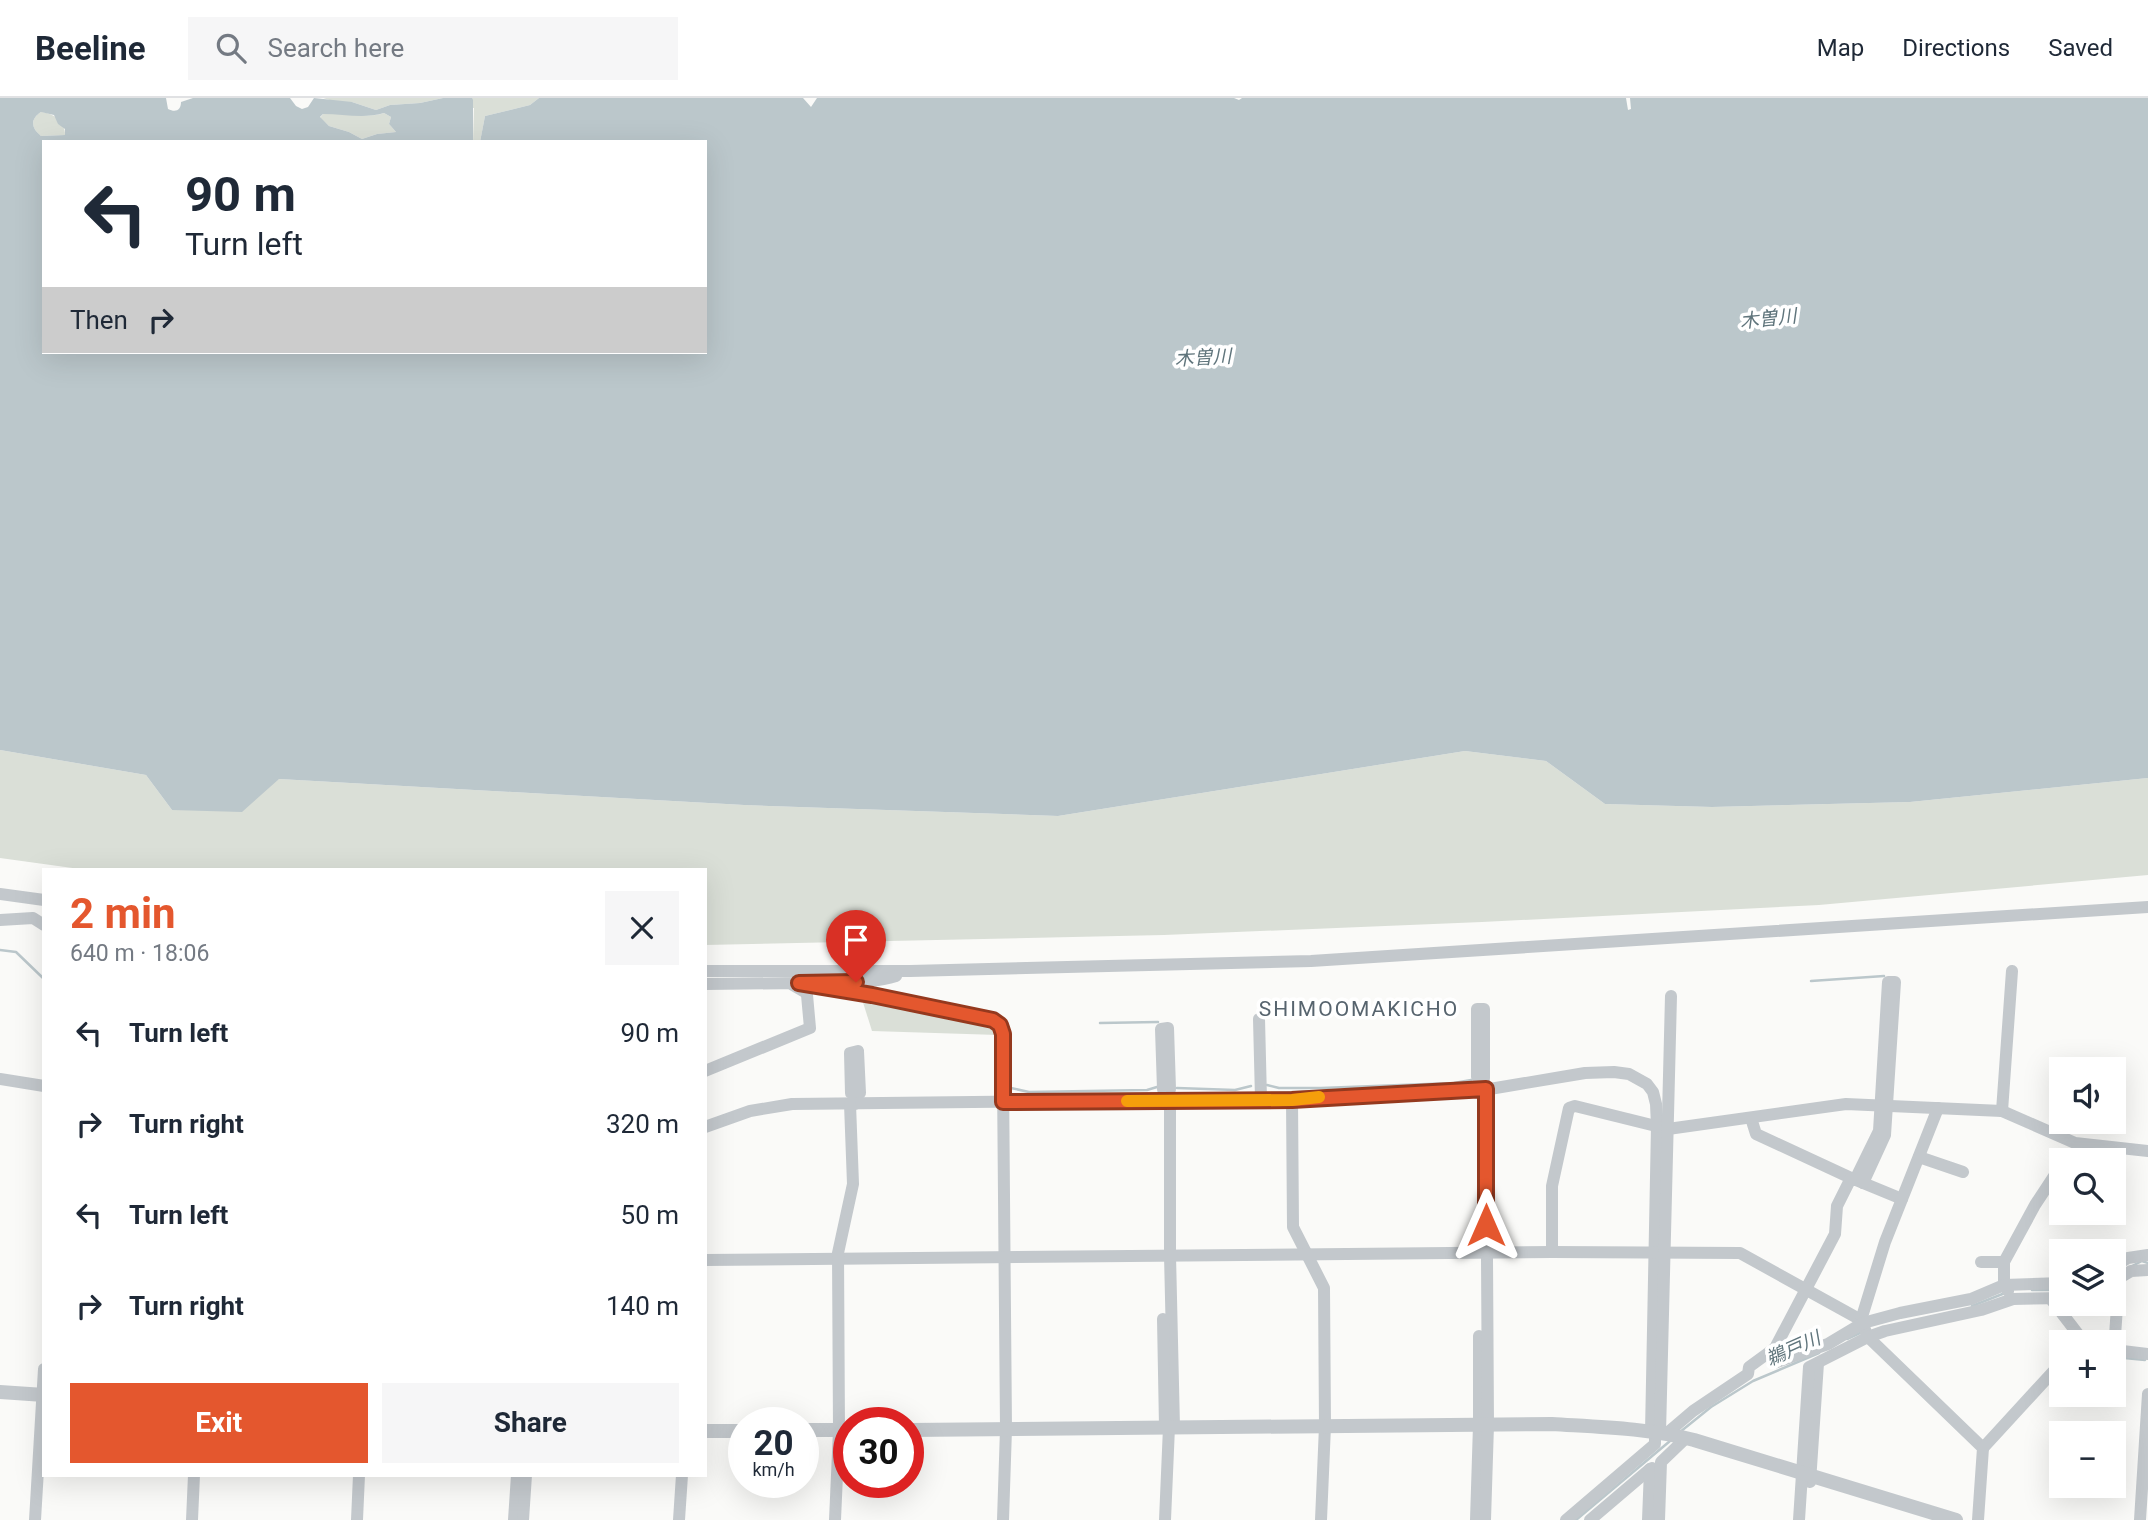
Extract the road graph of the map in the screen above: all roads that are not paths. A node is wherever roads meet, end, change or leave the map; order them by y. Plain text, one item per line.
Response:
1 (0, 894) edge
2 (42, 900) edge
3 (2148, 906) edge
4 (0, 920) edge
5 (42, 924) edge
6 (707, 971) edge
7 (911, 971) junction
8 (2012, 971) dead end
9 (794, 983) junction
10 (707, 984) edge
11 (1671, 996) dead end
12 (1259, 1019) dead end
13 (707, 1071) edge
14 (0, 1079) edge
15 (42, 1086) edge
16 (1481, 1088) junction
17 (1166, 1098) junction
18 (1261, 1099) junction
19 (1292, 1100) junction
20 (855, 1101) junction
21 (1003, 1102) junction
22 (1884, 1106) junction
23 (1938, 1108) junction
24 (2002, 1111) junction
25 (1751, 1118) junction
26 (707, 1126) edge
27 (1663, 1127) junction
28 (2074, 1143) junction
29 (2071, 1148) edge
30 (2148, 1151) edge
31 (1919, 1157) junction
32 (1963, 1172) dead end
33 (1857, 1181) junction
34 (2049, 1184) edge
35 (1902, 1199) junction
36 (1482, 1252) junction
37 (1552, 1252) junction
38 (1660, 1252) junction
39 (1307, 1254) junction
40 (1166, 1255) junction
41 (2148, 1255) edge
42 (1004, 1256) junction
43 (842, 1258) junction
44 (707, 1260) edge
45 (2126, 1261) edge
46 (1981, 1262) dead end
47 (2004, 1262) junction
48 (2148, 1270) edge
49 (2126, 1272) edge
50 (2049, 1285) edge
51 (1808, 1290) junction
52 (2008, 1292) junction
53 (2049, 1298) edge
54 (1865, 1328) junction
55 (2126, 1351) edge
56 (2148, 1354) edge
57 (1771, 1358) junction
58 (2049, 1376) edge
59 (0, 1392) edge
60 (2148, 1394) edge
61 (42, 1395) edge
62 (844, 1407) edge
63 (42, 1411) edge
64 (1484, 1425) junction
65 (1325, 1426) junction
66 (1169, 1427) junction
67 (1006, 1429) junction
68 (924, 1430) edge
69 (707, 1431) edge
70 (728, 1431) edge
71 (1667, 1434) junction
72 (1983, 1448) junction
73 (1656, 1465) junction
74 (1806, 1473) junction
75 (194, 1477) edge
76 (202, 1477) edge
77 (359, 1477) edge
78 (517, 1477) edge
79 (526, 1477) edge
80 (682, 1477) edge
81 (837, 1498) edge
82 (842, 1498) edge
83 (2148, 1508) edge
84 (35, 1520) edge
85 (192, 1520) edge
86 (200, 1520) edge
87 (357, 1520) edge
88 (514, 1520) edge
89 (523, 1520) edge
90 (680, 1520) edge
91 (835, 1520) edge
92 (842, 1520) edge
93 (1003, 1520) edge
94 (1165, 1520) edge
95 (1321, 1520) edge
96 (1476, 1520) edge
97 (1485, 1520) edge
98 (1566, 1520) edge
99 (1590, 1520) edge
100 (1648, 1520) edge
101 (1660, 1520) edge
102 (1799, 1520) edge
103 (1807, 1520) edge
104 (1956, 1520) edge
105 (1978, 1520) edge
106 (2140, 1520) edge
107 (2147, 1520) edge

1 - 2 street
3 - 7 street
4 - 5 street
6 - 7 street
7 - 9 street
8 - 24 street
9 - 10 street
9 - 13 street
9 - 21 street
11 - 27 street
12 - 18 street
14 - 15 street
16 - 19 street
16 - 27 street
16 - 36 street
17 - 18 street
17 - 21 street
17 - 40 street
18 - 19 street
19 - 39 street
20 - 21 street
20 - 26 street
20 - 43 street
21 - 42 street
22 - 22 street
22 - 23 street
22 - 25 street
22 - 33 street
23 - 24 street
23 - 31 street
24 - 28 street
25 - 27 street
25 - 33 street
27 - 37 street
27 - 38 street
28 - 29 street
28 - 30 street
31 - 32 street
31 - 35 street
33 - 35 street
33 - 51 street
34 - 47 street
35 - 54 street
36 - 37 street
36 - 39 street
36 - 64 street
37 - 38 street
38 - 51 street
38 - 71 street
39 - 40 street
39 - 65 street
40 - 42 street
40 - 66 street
41 - 45 street
42 - 43 street
42 - 67 street
43 - 44 street
43 - 62 street
46 - 47 street
47 - 52 street
48 - 49 street
50 - 52 street
51 - 54 street
51 - 57 street
52 - 53 street
52 - 54 street
54 - 57 street
54 - 72 street
54 - 74 street
55 - 56 street
57 - 71 street
58 - 72 street
59 - 61 street
60 - 106 street
63 - 84 street
64 - 65 street
64 - 71 street
64 - 96 street
64 - 97 street
65 - 66 street
65 - 95 street
66 - 67 street
66 - 94 street
67 - 68 street
67 - 93 street
69 - 70 street
71 - 73 street
71 - 74 street
71 - 98 street
72 - 105 street
73 - 99 street
73 - 100 street
73 - 101 street
74 - 102 street
74 - 103 street
74 - 104 street
75 - 85 street
76 - 86 street
77 - 87 street
78 - 88 street
79 - 89 street
80 - 90 street
81 - 91 street
82 - 92 street
83 - 107 street

